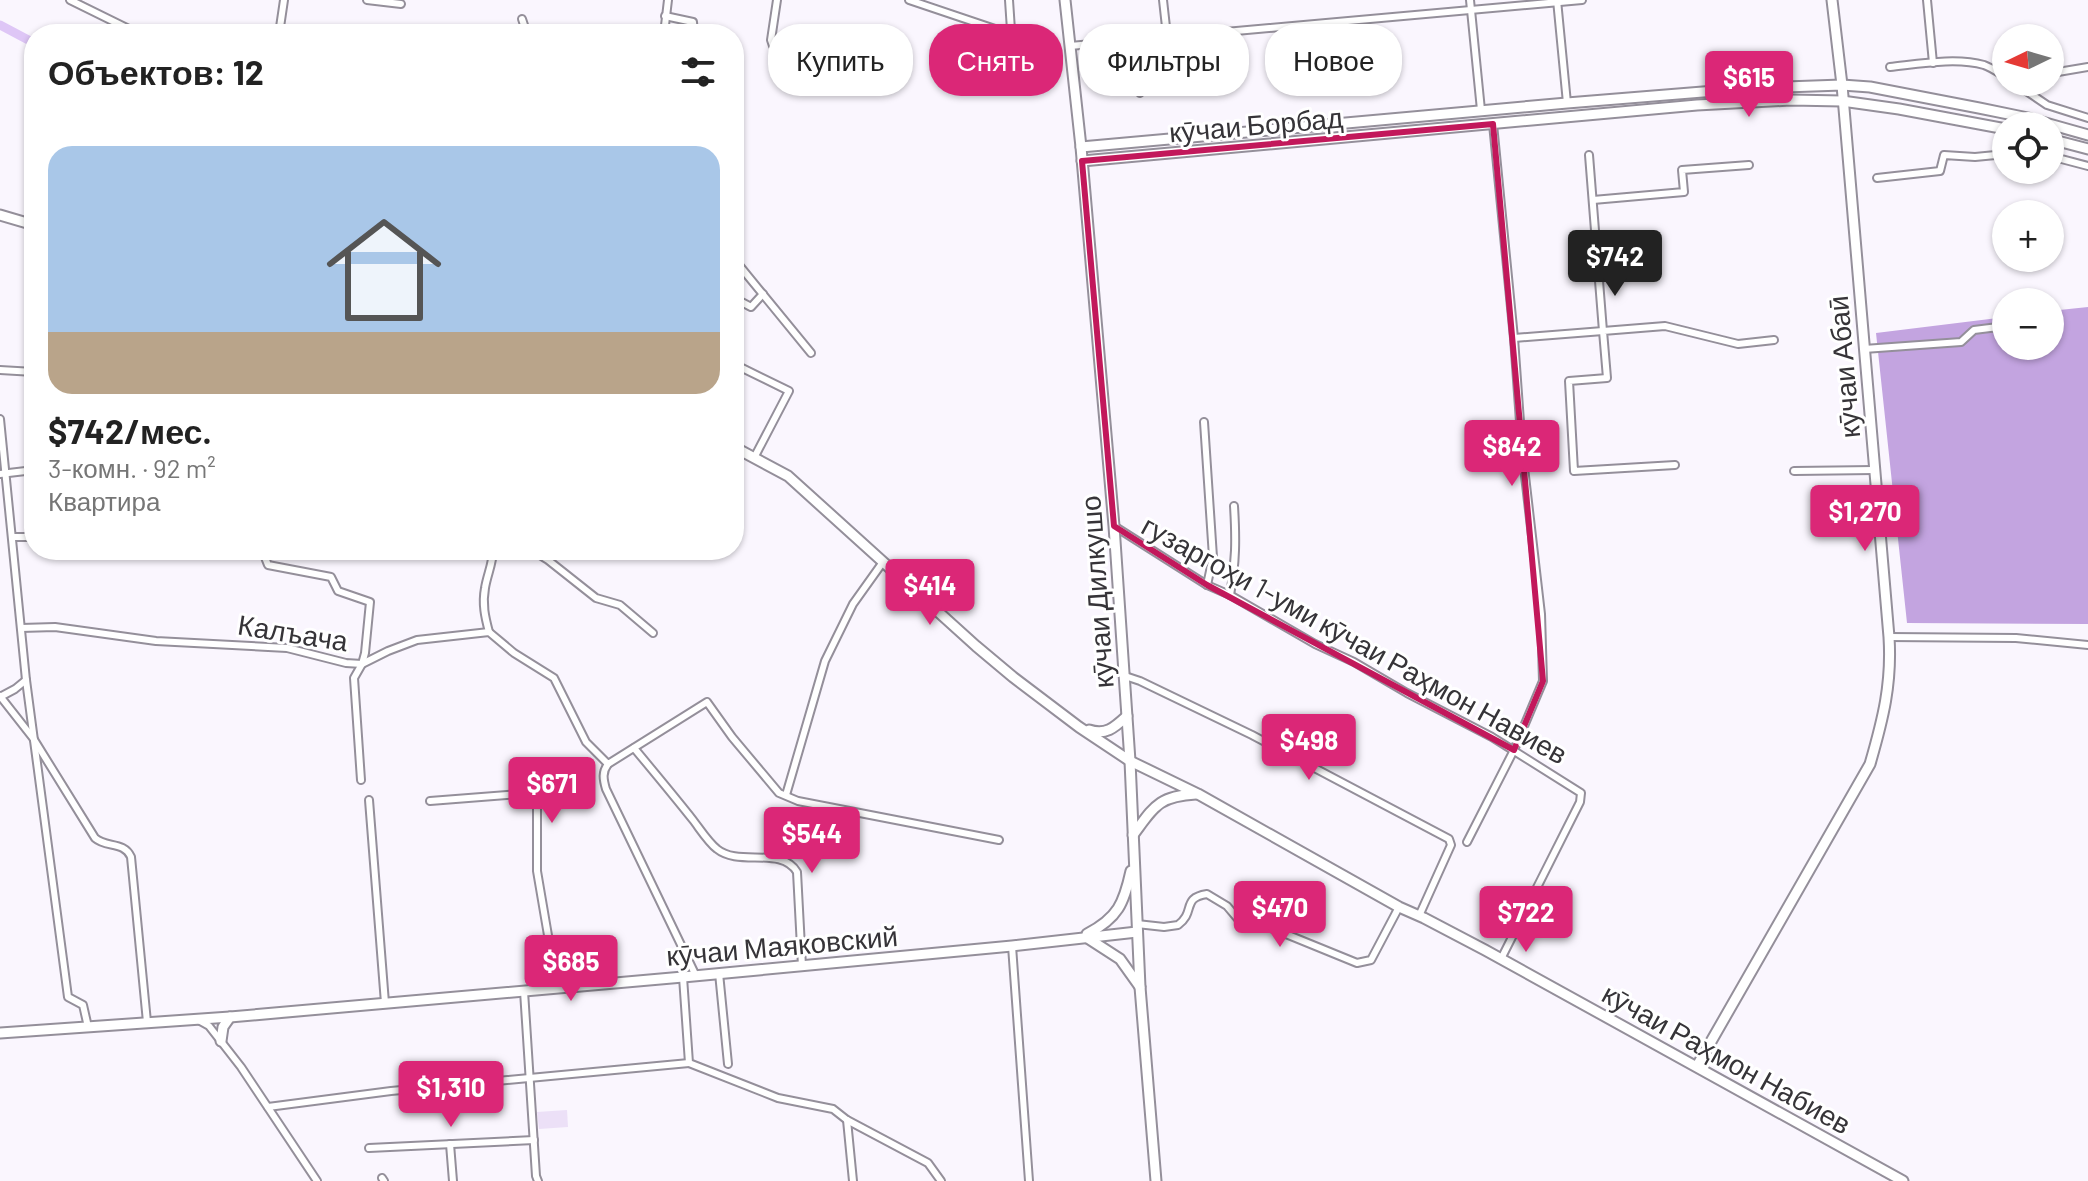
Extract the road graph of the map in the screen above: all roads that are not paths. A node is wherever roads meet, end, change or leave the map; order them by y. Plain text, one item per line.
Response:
1 (70, 0) edge
2 (284, 0) edge
3 (367, 0) edge
4 (668, 0) edge
5 (777, 0) edge
6 (909, 0) edge
7 (1009, 0) edge
8 (1065, 0) edge
9 (1163, 0) edge
10 (1470, 0) edge
11 (1582, 0) edge
12 (1832, 0) edge
13 (1927, 0) edge
14 (1557, 1) edge
15 (401, 4) dead end
16 (1471, 11) junction
17 (665, 16) junction
18 (522, 19) dead end
19 (119, 24) edge
20 (280, 24) edge
21 (524, 24) edge
22 (665, 24) edge
23 (693, 24) edge
24 (773, 24) edge
25 (1166, 24) edge
26 (1249, 29) edge
27 (1079, 45) edge
28 (1070, 46) junction
29 (1933, 63) junction
30 (1890, 67) dead end
31 (2088, 67) edge
32 (1992, 68) edge
33 (2064, 71) edge
34 (1842, 85) junction
35 (2035, 96) edge
36 (1842, 101) junction
37 (1567, 103) junction
38 (1481, 110) junction
39 (2088, 118) edge
40 (1493, 124) junction
41 (1992, 126) edge
42 (2088, 135) edge
43 (2064, 143) edge
44 (1081, 147) junction
45 (2088, 149) edge
46 (1589, 155) dead end
47 (1992, 155) edge
48 (2064, 160) edge
49 (1082, 161) junction
50 (1749, 165) dead end
51 (2088, 166) edge
52 (1877, 178) dead end
53 (1593, 200) junction
54 (0, 215) edge
55 (24, 222) edge
56 (744, 271) edge
57 (763, 294) junction
58 (744, 303) edge
59 (1992, 328) edge
60 (1603, 331) junction
61 (1514, 338) junction
62 (1774, 340) dead end
63 (1864, 349) junction
64 (811, 353) dead end
65 (744, 369) edge
66 (0, 370) edge
67 (24, 371) edge
68 (0, 419) edge
69 (1204, 422) dead end
70 (744, 452) edge
71 (754, 458) junction
72 (1675, 465) dead end
73 (1874, 470) junction
74 (24, 471) edge
75 (1794, 471) dead end
76 (3, 474) edge
77 (1234, 506) dead end
78 (1114, 526) junction
79 (12, 537) junction
80 (24, 537) edge
81 (266, 560) edge
82 (491, 560) edge
83 (548, 560) edge
84 (883, 562) junction
85 (1207, 585) junction
86 (1230, 595) junction
87 (21, 628) junction
88 (489, 632) junction
89 (653, 633) dead end
90 (1889, 637) junction
91 (2088, 645) edge
92 (362, 664) junction
93 (1125, 676) junction
94 (26, 680) junction
95 (0, 696) edge
96 (1127, 716) junction
97 (1079, 727) junction
98 (33, 738) junction
99 (634, 748) junction
100 (1514, 750) junction
101 (1130, 761) junction
102 (608, 764) junction
103 (361, 780) dead end
104 (1198, 794) junction
105 (786, 795) junction
106 (369, 800) dead end
107 (430, 801) dead end
108 (1133, 835) junction
109 (999, 840) dead end
110 (1467, 842) dead end
111 (1133, 860) junction
112 (1399, 907) junction
113 (1419, 916) junction
114 (1137, 928) junction
115 (1082, 937) junction
116 (1012, 946) junction
117 (1501, 959) junction
118 (802, 966) junction
119 (719, 973) junction
120 (696, 976) junction
121 (683, 977) junction
122 (1140, 987) junction
123 (557, 988) junction
124 (524, 991) junction
125 (385, 1003) junction
126 (230, 1017) junction
127 (197, 1019) junction
128 (147, 1022) junction
129 (88, 1027) junction
130 (0, 1033) edge
131 (221, 1041) junction
132 (689, 1063) junction
133 (728, 1064) dead end
134 (1697, 1066) junction
135 (530, 1078) junction
136 (268, 1107) junction
137 (847, 1120) junction
138 (534, 1140) junction
139 (450, 1144) junction
140 (369, 1148) dead end
141 (317, 1181) edge
142 (453, 1181) edge
143 (538, 1181) edge
144 (853, 1181) edge
145 (941, 1181) edge
146 (1029, 1181) edge
147 (1156, 1181) edge
148 (1903, 1181) edge

1 - 19 street
2 - 20 street
3 - 15 street
4 - 17 street
5 - 24 street
6 - 7 street
8 - 28 main road, кӯчаи Дилкушо
9 - 25 street
10 - 16 street
11 - 14 street
12 - 34 main road, кӯчаи Абаӣ
13 - 29 street
14 - 16 street
14 - 37 street
16 - 26 street
16 - 38 street
17 - 22 street
17 - 23 street
18 - 21 street
27 - 28 street
28 - 44 main road, кӯчаи Дилкушо
29 - 30 street
29 - 32 street
31 - 33 street
34 - 36 main road, кӯчаи Абаӣ
34 - 37 main road, кӯчаи Борбад
34 - 42 main road, кӯчаи Борбад
35 - 39 street
36 - 40 main road, кӯчаи Борбад
36 - 41 main road, кӯчаи Борбад
36 - 63 main road, кӯчаи Абаӣ
37 - 38 main road, кӯчаи Борбад
38 - 44 main road, кӯчаи Борбад
40 - 49 main road, кӯчаи Борбад
40 - 61 street
43 - 45 main road
44 - 49 main road, кӯчаи Дилкушо
46 - 53 street
47 - 52 street
48 - 51 street
49 - 78 main road, кӯчаи Дилкушо
50 - 53 street
53 - 60 street
54 - 55 main road
56 - 57 street
57 - 58 street
57 - 64 street
59 - 63 street
60 - 61 street
60 - 62 street
60 - 72 street
61 - 100 street
63 - 73 main road, кӯчаи Абаӣ
65 - 71 street
66 - 67 street
68 - 76 street
69 - 85 street
70 - 71 main road, кӯчаи Раҳмон Набиев
71 - 84 main road, кӯчаи Раҳмон Набиев
73 - 75 street
73 - 90 main road, кӯчаи Абаӣ
74 - 76 street
76 - 79 street
77 - 86 street
78 - 85 street, гузаргоҳи 1-уми кӯчаи Раҳмон Навиев
78 - 93 main road, кӯчаи Дилкушо
79 - 80 street
79 - 87 street
81 - 92 street
82 - 88 street
83 - 89 street
84 - 97 main road, кӯчаи Раҳмон Набиев
84 - 105 street
85 - 86 street, гузаргоҳи 1-уми кӯчаи Раҳмон Навиев
86 - 100 street, гузаргоҳи 1-уми кӯчаи Раҳмон Навиев
87 - 92 street, Калъача
87 - 94 street
88 - 92 street, Калъача
88 - 102 street
90 - 91 street
90 - 134 main road, кӯчаи Абаӣ
92 - 103 street
93 - 96 main road, кӯчаи Дилкушо
93 - 113 street
94 - 95 street
94 - 98 street
95 - 98 street
96 - 97 main road
96 - 101 main road, кӯчаи Дилкушо
97 - 101 main road, кӯчаи Раҳмон Набиев
98 - 128 street
98 - 129 street
99 - 102 street
99 - 105 street
99 - 118 street
100 - 110 street
100 - 117 street, гузаргоҳи 1-уми кӯчаи Раҳмон Навиев
101 - 104 main road, кӯчаи Раҳмон Набиев
101 - 108 main road, кӯчаи Дилкушо
102 - 120 street
104 - 108 main road
104 - 112 main road, кӯчаи Раҳмон Набиев
105 - 109 street
106 - 125 street
107 - 123 street
108 - 111 main road, кӯчаи Дилкушо
111 - 114 main road, кӯчаи Дилкушо
111 - 115 main road
112 - 113 main road, кӯчаи Раҳмон Набиев
112 - 114 street
113 - 117 main road, кӯчаи Раҳмон Набиев
114 - 115 main road, кӯчаи Маяковский
114 - 122 main road, кӯчаи Дилкушо
115 - 116 main road, кӯчаи Маяковский
115 - 122 main road
116 - 118 main road, кӯчаи Маяковский
116 - 146 street
117 - 134 main road, кӯчаи Раҳмон Набиев
118 - 119 main road, кӯчаи Маяковский
119 - 120 main road, кӯчаи Маяковский
119 - 133 street
120 - 121 main road, кӯчаи Маяковский
121 - 123 main road, кӯчаи Маяковский
121 - 132 street
122 - 147 main road, кӯчаи Дилкушо
123 - 124 main road, кӯчаи Маяковский
124 - 125 main road, кӯчаи Маяковский
124 - 135 street
125 - 126 main road, кӯчаи Маяковский
126 - 127 main road, кӯчаи Маяковский
126 - 131 main road
127 - 128 main road, кӯчаи Маяковский
127 - 131 street
128 - 129 main road, кӯчаи Маяковский
129 - 130 main road, кӯчаи Маяковский
131 - 136 street
132 - 135 street
132 - 137 street
134 - 148 main road, кӯчаи Раҳмон Набиев
135 - 136 street
135 - 138 street
136 - 141 street
137 - 144 street
137 - 145 street
138 - 139 street
138 - 143 street
139 - 140 street
139 - 142 street

